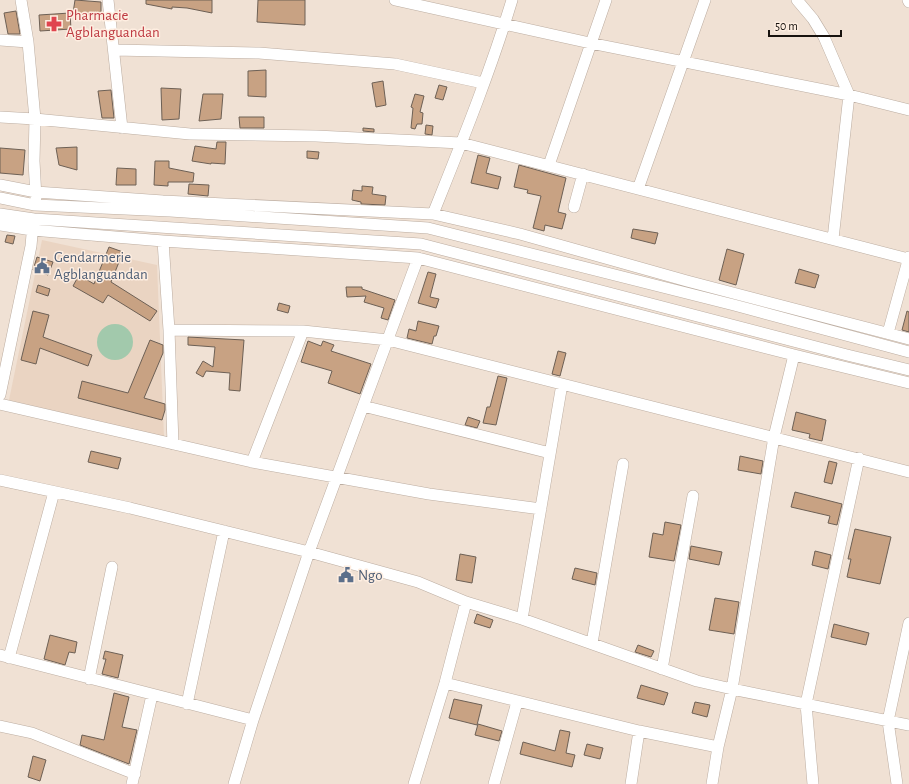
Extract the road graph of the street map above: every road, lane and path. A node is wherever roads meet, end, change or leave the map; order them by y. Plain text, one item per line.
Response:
1 (21, 0) edge
2 (108, 0) edge
3 (395, 0) edge
4 (512, 0) edge
5 (606, 0) edge
6 (705, 0) edge
7 (797, 0) edge
8 (505, 24) junction
9 (0, 40) edge
10 (28, 42) junction
11 (590, 44) junction
12 (114, 50) junction
13 (684, 62) junction
14 (483, 83) junction
15 (849, 95) junction
16 (909, 110) edge
17 (0, 117) edge
18 (35, 119) junction
19 (122, 128) junction
20 (461, 143) junction
21 (549, 165) junction
22 (583, 174) junction
23 (0, 185) edge
24 (638, 189) junction
25 (36, 192) junction
26 (0, 198) edge
27 (35, 205) junction
28 (574, 207) dead end
29 (0, 214) edge
30 (433, 214) junction
31 (33, 224) junction
32 (0, 225) edge
33 (520, 234) junction
34 (163, 240) junction
35 (833, 240) junction
36 (516, 249) junction
37 (418, 258) junction
38 (909, 258) edge
39 (169, 330) junction
40 (303, 331) junction
41 (888, 333) junction
42 (909, 339) edge
43 (388, 340) junction
44 (909, 352) edge
45 (794, 355) junction
46 (3, 367) edge
47 (909, 370) edge
48 (909, 383) edge
49 (562, 384) junction
50 (0, 395) edge
51 (0, 404) edge
52 (363, 406) junction
53 (774, 437) junction
54 (174, 444) junction
55 (550, 453) junction
56 (859, 458) junction
57 (252, 462) junction
58 (623, 464) dead end
59 (909, 472) edge
60 (337, 478) junction
61 (0, 480) edge
62 (54, 492) junction
63 (693, 496) dead end
64 (541, 510) junction
65 (224, 531) junction
66 (309, 552) junction
67 (112, 567) dead end
68 (466, 602) junction
69 (522, 619) junction
70 (909, 623) edge
71 (592, 644) junction
72 (5, 657) edge
73 (662, 669) junction
74 (89, 679) junction
75 (444, 683) junction
76 (732, 690) junction
77 (152, 695) junction
78 (517, 702) junction
79 (187, 704) junction
80 (806, 704) junction
81 (253, 720) junction
82 (888, 721) junction
83 (909, 725) edge
84 (0, 726) edge
85 (639, 731) junction
86 (718, 747) junction
87 (133, 779) edge
88 (234, 784) edge
89 (414, 784) edge
90 (494, 784) edge
91 (631, 784) edge
92 (712, 784) edge
93 (812, 784) edge
94 (897, 784) edge

1 - 10 street
2 - 12 street
3 - 8 street
4 - 8 street
5 - 11 street
6 - 13 street
7 - 15 street
8 - 11 street
8 - 14 street
9 - 10 street
10 - 18 street
11 - 13 street
11 - 21 street
12 - 14 street
12 - 19 street
13 - 15 street
13 - 24 street
14 - 20 street
15 - 16 street
15 - 35 street
17 - 18 street
18 - 19 street
18 - 25 street
19 - 20 street
20 - 21 street
20 - 30 street
21 - 22 street
22 - 24 street
22 - 28 street
23 - 25 street
24 - 35 street
25 - 27 street
25 - 30 street
26 - 27 street
27 - 31 street
27 - 36 street
29 - 31 street
30 - 33 street
31 - 32 street
31 - 34 street
31 - 46 street
31 - 47 street
33 - 36 street
33 - 41 street
34 - 37 street
34 - 39 street
35 - 38 street
36 - 44 street
37 - 43 street
37 - 45 street
38 - 41 street
39 - 40 street
39 - 54 street
40 - 43 street
40 - 57 street
41 - 42 street
43 - 49 street
43 - 52 street
45 - 48 street
45 - 53 street
46 - 50 street
49 - 53 street
49 - 55 street
51 - 54 street
52 - 55 street
52 - 60 street
53 - 56 street
53 - 76 street
54 - 57 street
55 - 64 street
56 - 59 street
56 - 80 street
57 - 60 street
58 - 71 street
60 - 64 street
60 - 66 street
61 - 62 street
62 - 65 street
62 - 72 street
63 - 73 street
64 - 69 street
65 - 66 street
65 - 79 street
66 - 68 street
66 - 81 street
67 - 74 street
68 - 69 street
68 - 75 street
69 - 71 street
70 - 82 street
71 - 73 street
72 - 74 street
73 - 76 street
74 - 77 street
75 - 78 street
75 - 89 street
76 - 80 street
76 - 86 street
77 - 79 street
77 - 87 street
78 - 85 street
78 - 90 street
79 - 81 street
80 - 82 street
80 - 93 street
81 - 88 street
82 - 83 street
82 - 94 street
84 - 87 street
85 - 86 street
85 - 91 street
86 - 92 street

